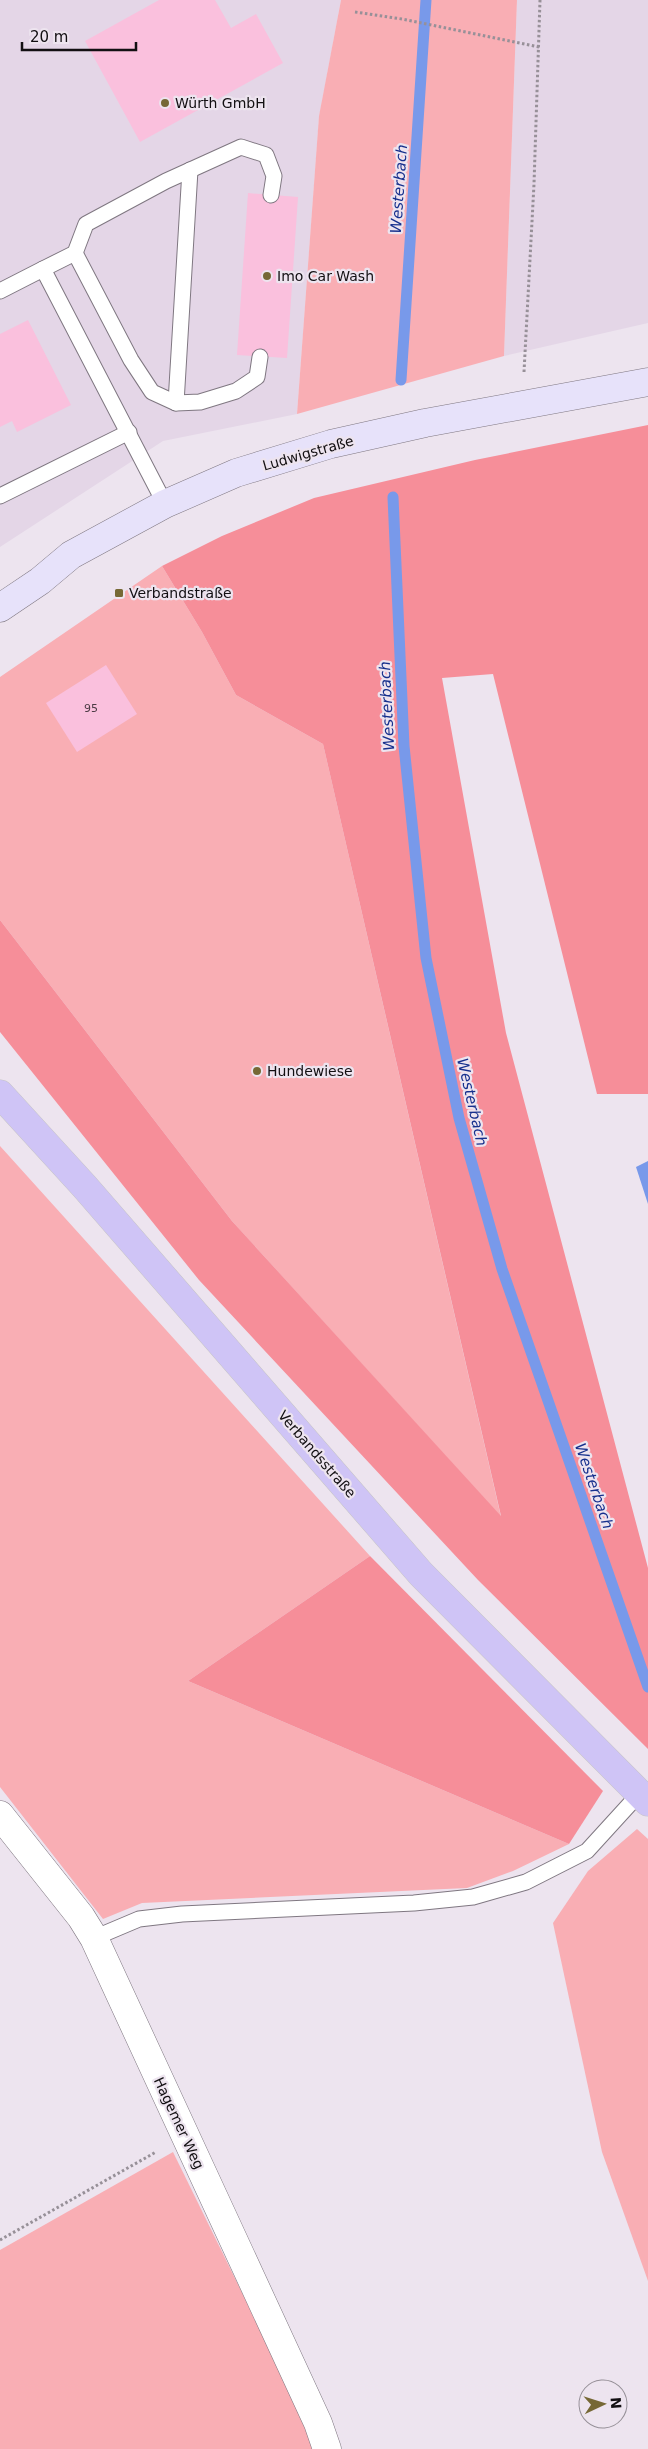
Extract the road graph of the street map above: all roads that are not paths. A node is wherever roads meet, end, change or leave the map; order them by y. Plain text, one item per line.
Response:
1 (190, 170) junction
2 (271, 195) dead end
3 (75, 253) junction
4 (43, 269) junction
5 (0, 291) edge
6 (260, 357) dead end
7 (648, 382) edge
8 (176, 403) junction
9 (128, 432) junction
10 (0, 496) edge
11 (165, 504) junction
12 (0, 608) edge
13 (0, 1094) edge
14 (643, 1798) edge
15 (0, 1815) edge
16 (94, 1938) junction
17 (327, 2449) edge

1 - 2 lane
1 - 3 lane
1 - 8 lane
3 - 4 lane
3 - 8 lane
4 - 5 lane
4 - 9 lane
6 - 8 lane
7 - 11 main road, Ludwigstraße
9 - 10 lane
9 - 11 lane
11 - 12 main road, Ludwigstraße
13 - 14 main road, Verbandsstraße
14 - 16 lane
15 - 16 street, Hagemer Weg
16 - 17 street, Hagemer Weg

